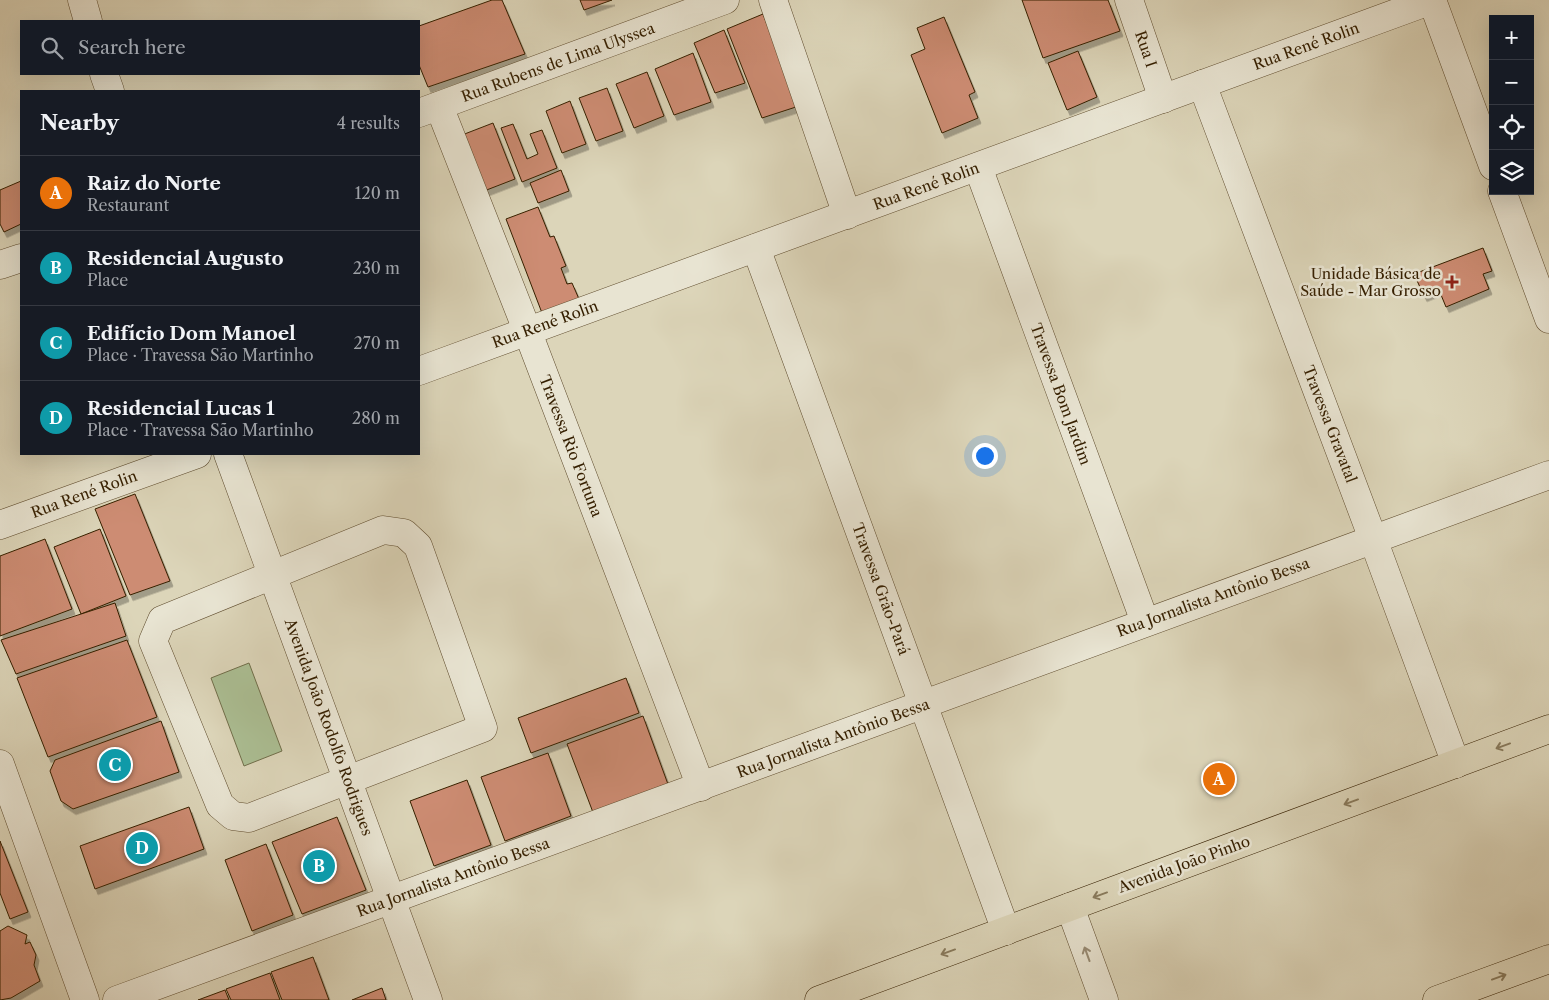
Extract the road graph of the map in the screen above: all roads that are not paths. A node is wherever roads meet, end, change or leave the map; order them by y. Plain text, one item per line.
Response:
1 (82, 0) edge
2 (725, 0) edge
3 (773, 0) edge
4 (1129, 0) edge
5 (1432, 0) edge
6 (695, 5) edge
7 (88, 20) edge
8 (104, 75) edge
9 (1202, 84) junction
10 (110, 90) edge
11 (1163, 99) junction
12 (429, 110) edge
13 (1489, 155) edge
14 (978, 167) junction
15 (1503, 195) edge
16 (847, 214) junction
17 (756, 248) junction
18 (20, 258) edge
19 (0, 265) edge
20 (1549, 319) edge
21 (527, 330) junction
22 (420, 371) edge
23 (194, 455) edge
24 (228, 455) edge
25 (1549, 475) edge
26 (0, 525) edge
27 (1373, 539) junction
28 (273, 576) junction
29 (1144, 622) junction
30 (924, 704) junction
31 (1549, 729) edge
32 (0, 764) edge
33 (1456, 764) junction
34 (349, 780) junction
35 (700, 787) junction
36 (392, 899) junction
37 (1070, 907) junction
38 (1006, 931) junction
39 (1549, 959) edge
40 (85, 1000) edge
41 (117, 1000) edge
42 (428, 1000) edge
43 (819, 1000) edge
44 (1104, 1000) edge
45 (1437, 1000) edge

1 - 7 street
2 - 6 street, Rua Rubens de Lima Ulyssea
3 - 16 street
4 - 11 street, Rua I
5 - 9 street, Rua René Rolin
5 - 13 street
6 - 12 street, Rua Rubens de Lima Ulyssea
8 - 10 street
9 - 11 street, Rua René Rolin
9 - 27 street, Travessa Gravatal
11 - 14 street, Rua René Rolin
12 - 21 street, Travessa Rio Fortuna
14 - 16 street, Rua René Rolin
14 - 29 street, Travessa Bom Jardim
15 - 20 street
16 - 17 street, Rua René Rolin
17 - 21 street, Rua René Rolin
17 - 30 street, Travessa Grão-Pará
18 - 19 street
21 - 22 street, Rua René Rolin
21 - 35 street, Travessa Rio Fortuna
23 - 26 street, Rua René Rolin
24 - 28 street, Avenida João Rodolfo Rodrigues
25 - 27 street, Rua Jornalista Antônio Bessa
27 - 29 street, Rua Jornalista Antônio Bessa
27 - 33 street, Travessa Gravatal
28 - 34 street, Avenida João Rodolfo Rodrigues
28 - 34 street
28 - 34 street
29 - 30 street, Rua Jornalista Antônio Bessa
30 - 35 street, Rua Jornalista Antônio Bessa
30 - 38 street, Travessa Grão-Pará
31 -> 33 main road, Avenida João Pinho
32 - 40 street
33 -> 37 main road, Avenida João Pinho
34 - 36 street, Avenida João Rodolfo Rodrigues
35 - 36 street, Rua Jornalista Antônio Bessa
36 - 41 street, Rua Jornalista Antônio Bessa
36 - 42 street, Avenida João Rodolfo Rodrigues
37 - 38 main road, Avenida João Pinho
44 -> 37 street
38 -> 43 main road, Avenida João Pinho
45 -> 39 main road

